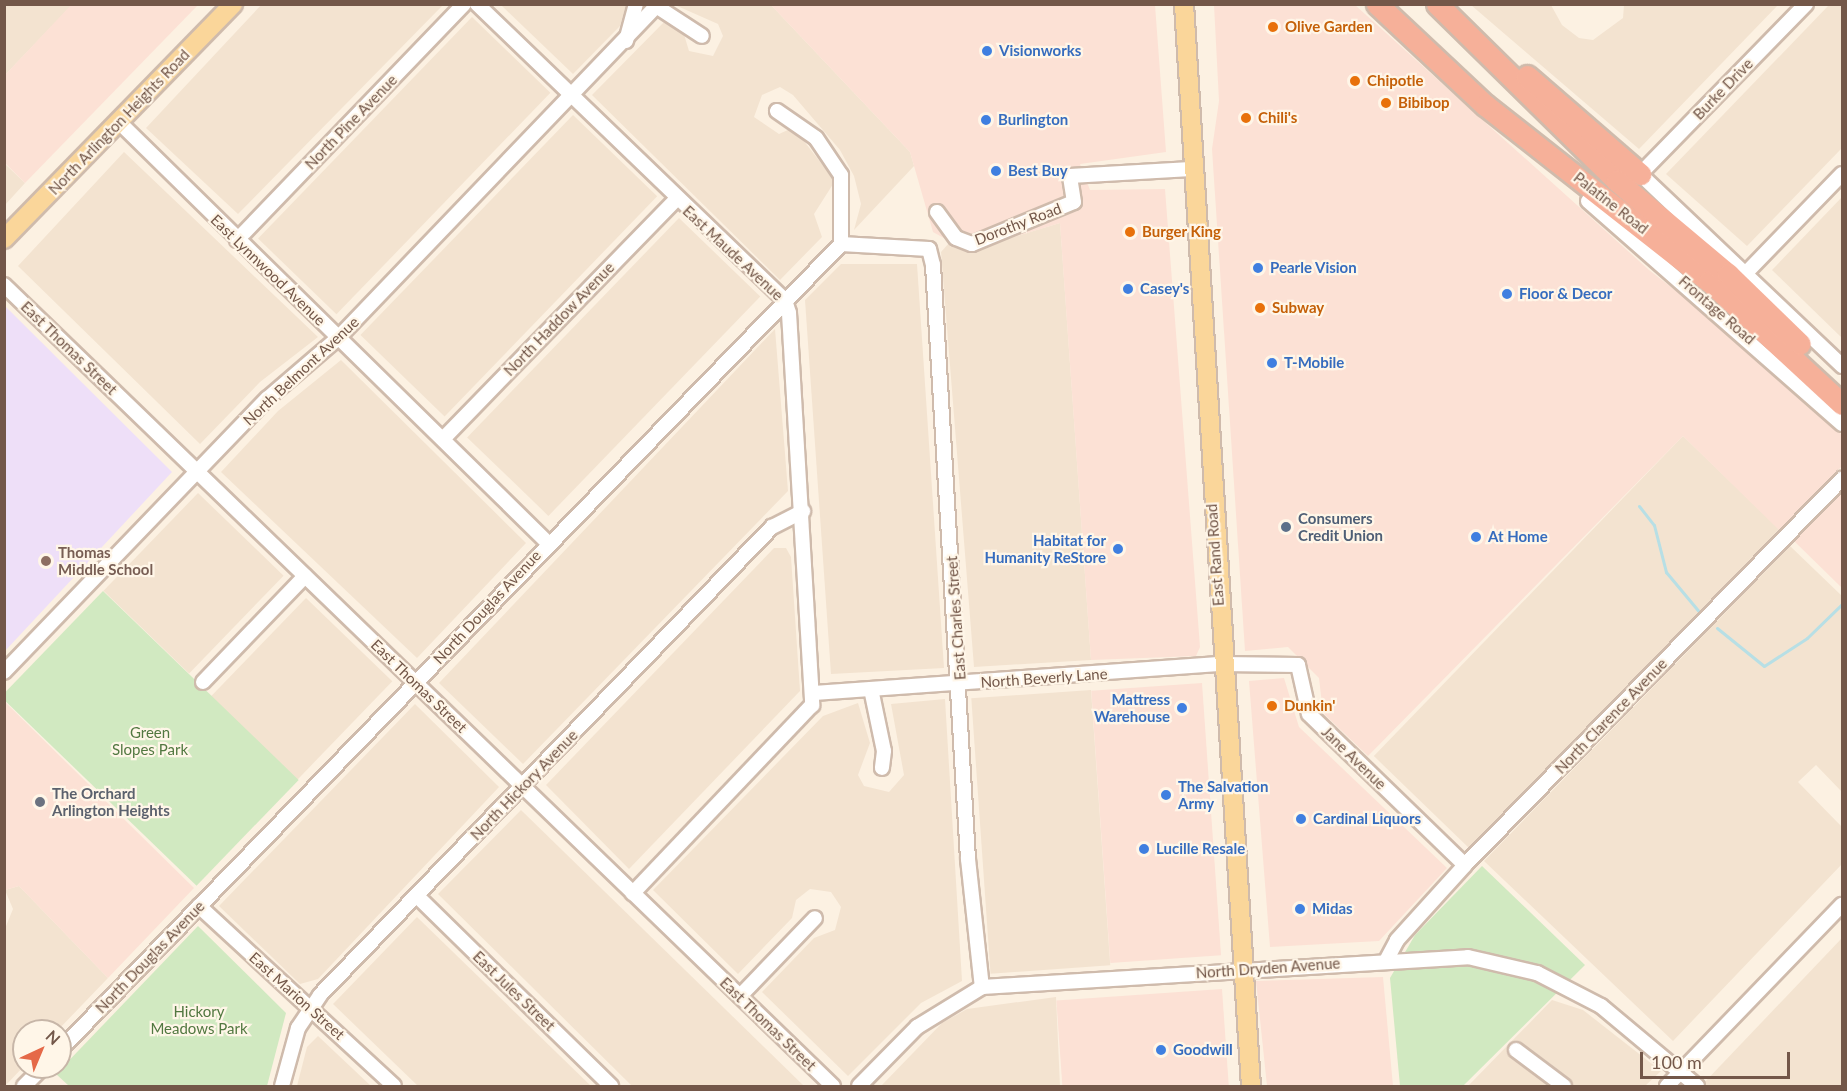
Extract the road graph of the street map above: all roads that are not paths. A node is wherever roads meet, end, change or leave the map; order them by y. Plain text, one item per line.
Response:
1 (233, 4) edge
2 (464, 4) edge
3 (477, 4) edge
4 (636, 4) edge
5 (1178, 4) edge
6 (1184, 4) edge
7 (1377, 4) edge
8 (1437, 4) edge
9 (1806, 4) edge
10 (659, 6) edge
11 (1183, 23) junction
12 (702, 36) dead end
13 (1475, 40) junction
14 (626, 41) junction
15 (571, 95) junction
16 (1485, 105) junction
17 (777, 111) dead end
18 (119, 122) junction
19 (1191, 169) junction
20 (1640, 174) junction
21 (1842, 174) edge
22 (676, 199) junction
23 (1588, 201) joint
24 (937, 212) dead end
25 (4, 239) edge
26 (237, 240) junction
27 (841, 244) junction
28 (1746, 273) junction
29 (4, 285) edge
30 (785, 300) junction
31 (338, 338) junction
32 (1842, 366) edge
33 (1842, 385) edge
34 (1842, 404) edge
35 (1842, 424) edge
36 (443, 440) junction
37 (197, 472) junction
38 (1842, 479) edge
39 (803, 512) junction
40 (548, 543) junction
41 (305, 576) junction
42 (1222, 664) junction
43 (4, 672) edge
44 (203, 682) dead end
45 (415, 682) junction
46 (960, 684) junction
47 (871, 689) junction
48 (814, 693) junction
49 (882, 768) dead end
50 (523, 787) junction
51 (1465, 865) junction
52 (633, 893) junction
53 (417, 896) junction
54 (1842, 905) edge
55 (198, 906) junction
56 (815, 918) dead end
57 (1387, 959) junction
58 (1244, 970) junction
59 (982, 987) junction
60 (740, 996) junction
61 (308, 1009) junction
62 (72, 1037) edge
63 (1516, 1050) dead end
64 (1681, 1072) junction
65 (282, 1086) edge
66 (394, 1086) edge
67 (611, 1086) edge
68 (833, 1086) edge
69 (859, 1086) edge
70 (1251, 1086) edge
71 (1564, 1086) edge
72 (1668, 1086) edge
73 (1697, 1086) edge

1 - 18 main road, North Arlington Heights Road
2 - 26 street, North Pine Avenue
3 - 15 street, East Maude Avenue
4 - 14 street
5 - 11 main road, East Rand Road
6 - 11 main road, East Rand Road
7 - 16 highway, Palatine Road
8 - 13 highway, Palatine Road
9 - 20 street, Burke Drive
10 - 12 street
10 - 14 street, North Belmont Avenue
11 - 19 main road, East Rand Road
13 - 20 highway
13 - 33 highway, Palatine Road
14 - 15 street, North Belmont Avenue
15 - 22 street, East Maude Avenue
15 - 31 street, North Belmont Avenue
16 - 23 highway
16 - 34 highway, Palatine Road
17 - 27 street
18 - 25 main road, North Arlington Heights Road
18 - 26 street, East Lynnwood Avenue
19 - 24 street, Dorothy Road
19 - 42 main road, East Rand Road
20 - 28 street
21 - 28 street
22 - 30 street, East Maude Avenue
22 - 36 street, North Haddow Avenue
23 - 35 street, Frontage Road
26 - 31 street, East Lynnwood Avenue
27 - 30 street, North Douglas Avenue
27 - 46 street, East Charles Street
28 - 32 street
29 - 37 street, East Thomas Street
30 - 39 street, East Maude Avenue
30 - 40 street, North Douglas Avenue
31 - 36 street, East Lynnwood Avenue
31 - 37 street, North Belmont Avenue
36 - 40 street, East Lynnwood Avenue
37 - 41 street, East Thomas Street
37 - 43 street, North Belmont Avenue
38 - 51 street, North Clarence Avenue
39 - 48 street, East Maude Avenue
39 - 50 street, North Hickory Avenue
40 - 45 street, North Douglas Avenue
41 - 44 street
41 - 45 street, East Thomas Street
42 - 46 street, North Beverly Lane
42 - 51 street, Jane Avenue
42 - 58 main road, East Rand Road
45 - 50 street, East Thomas Street
45 - 55 street, North Douglas Avenue
46 - 47 street, North Beverly Lane
46 - 59 street, East Charles Street
47 - 48 street, North Beverly Lane
47 - 49 street
48 - 52 street
50 - 52 street, East Thomas Street
50 - 53 street, North Hickory Avenue
51 - 57 street, North Clarence Avenue
52 - 60 street, East Thomas Street
53 - 61 street, North Hickory Avenue
53 - 67 street, East Jules Street
54 - 64 street
55 - 61 street, East Marion Street
55 - 62 street, North Douglas Avenue
56 - 60 street
57 - 58 street, North Dryden Avenue
57 - 64 street, North Dryden Avenue
58 - 59 street, North Dryden Avenue
58 - 70 main road, East Rand Road
59 - 69 street, North Dryden Avenue
60 - 68 street, East Thomas Street
61 - 65 street, North Hickory Avenue
61 - 66 street, East Marion Street
63 - 71 street
64 - 72 street
64 - 73 street, North Dryden Avenue

